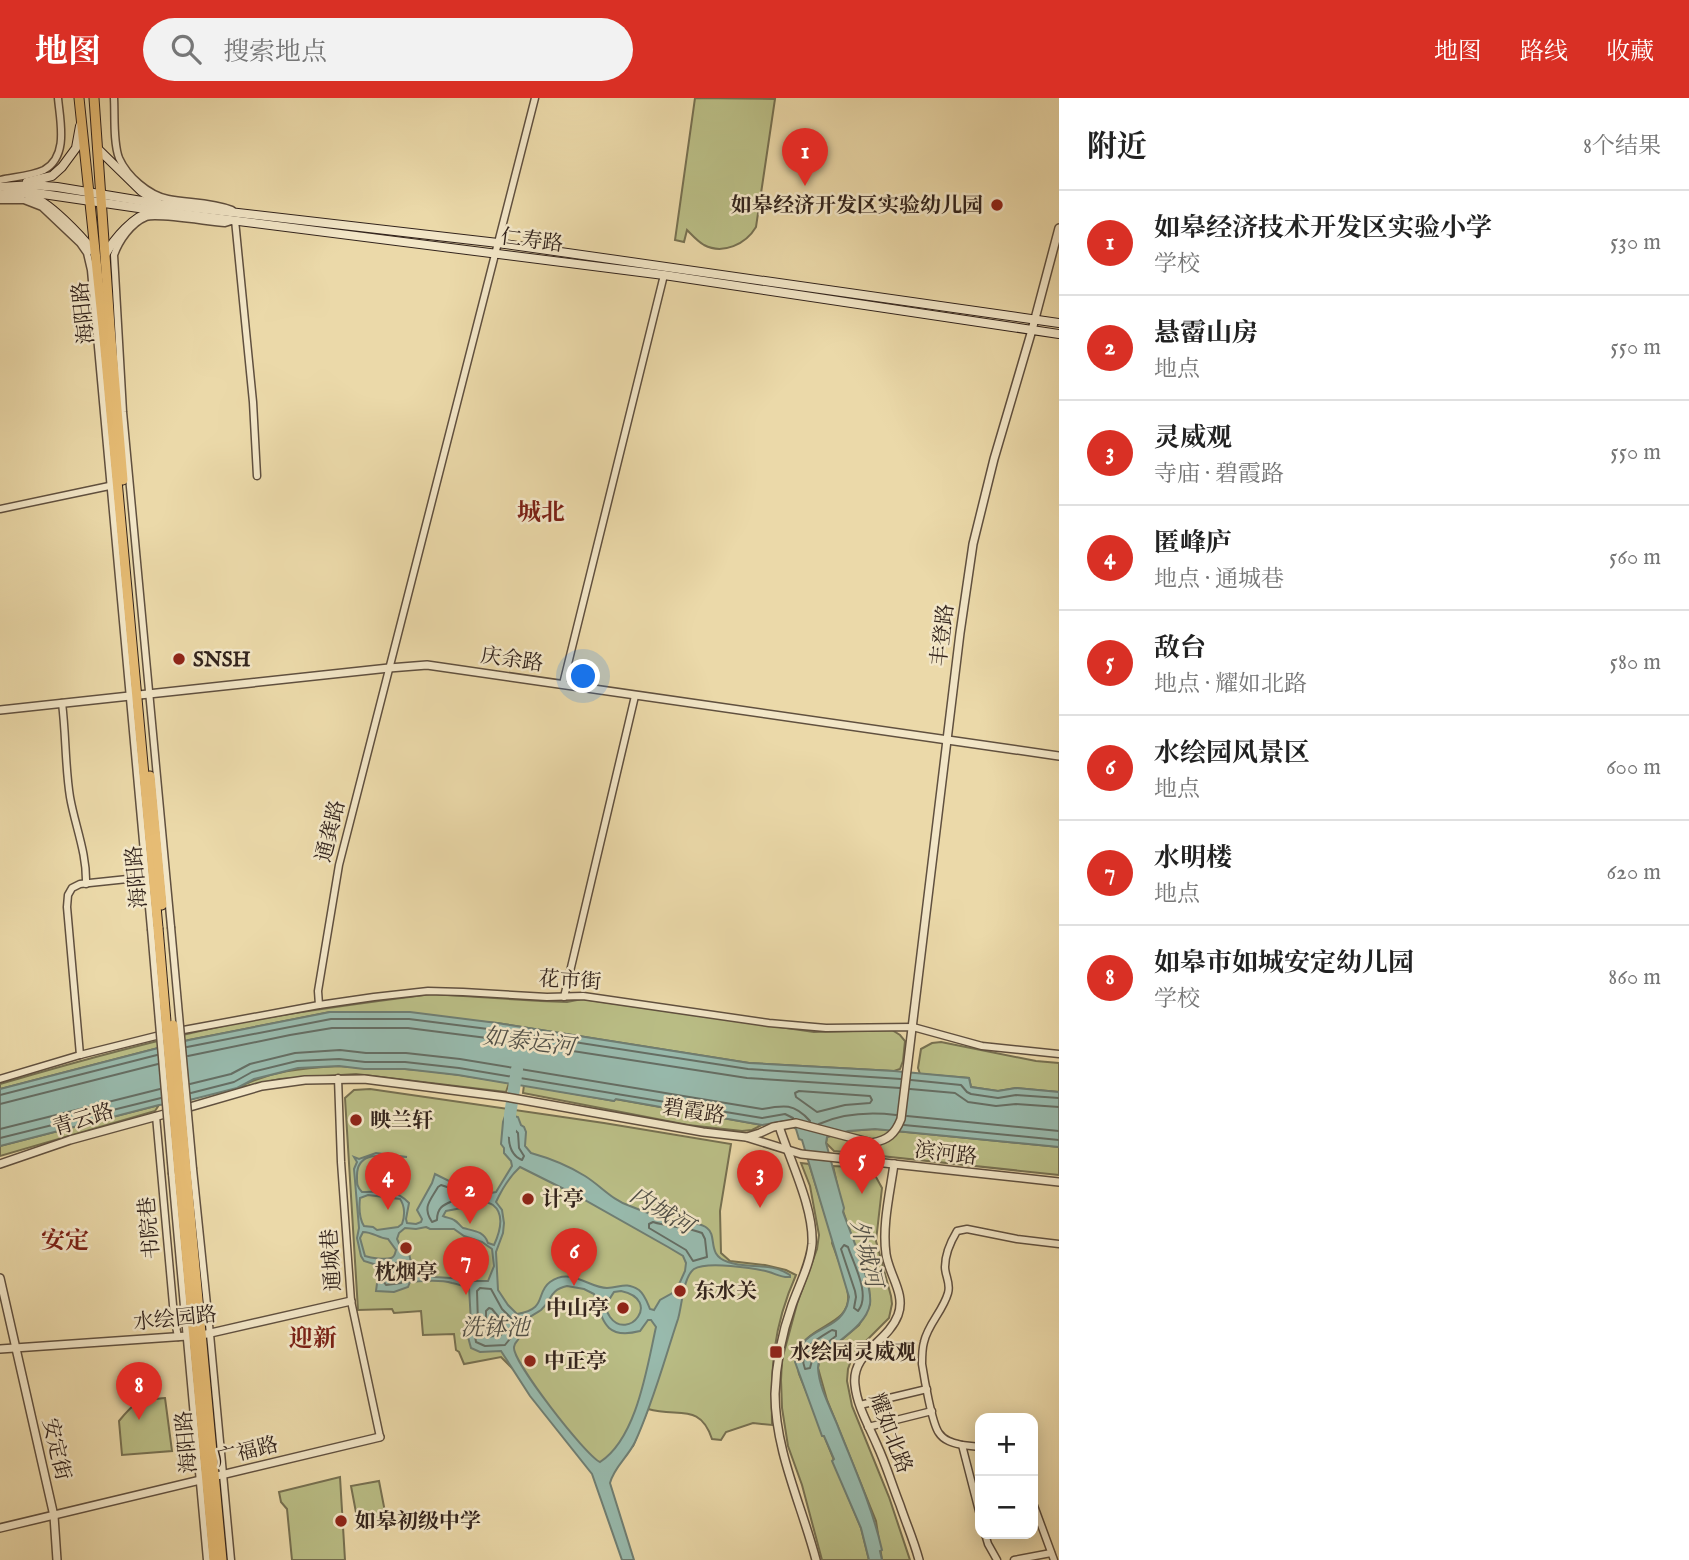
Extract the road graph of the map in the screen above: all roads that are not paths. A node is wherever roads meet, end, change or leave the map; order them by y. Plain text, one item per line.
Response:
1 (58, 98) edge
2 (79, 98) edge
3 (94, 98) edge
4 (114, 98) edge
5 (535, 98) edge
6 (81, 119) junction
7 (99, 149) junction
8 (0, 180) edge
9 (0, 187) edge
10 (4, 194) edge
11 (89, 196) junction
12 (102, 198) junction
13 (0, 200) edge
14 (159, 207) junction
15 (236, 216) junction
16 (1059, 228) edge
17 (498, 243) junction
18 (94, 252) junction
19 (496, 253) junction
20 (105, 255) junction
21 (664, 275) junction
22 (1034, 320) junction
23 (1059, 323) edge
24 (1032, 330) junction
25 (1059, 334) edge
26 (257, 476) dead end
27 (114, 485) junction
28 (0, 509) edge
29 (389, 668) junction
30 (563, 684) junction
31 (140, 695) junction
32 (635, 696) junction
33 (62, 703) junction
34 (0, 710) edge
35 (948, 740) junction
36 (1059, 756) edge
37 (155, 865) junction
38 (86, 884) junction
39 (161, 928) junction
40 (564, 997) junction
41 (319, 1005) junction
42 (913, 1027) junction
43 (1059, 1054) edge
44 (80, 1055) junction
45 (0, 1079) edge
46 (338, 1079) junction
47 (177, 1111) joint
48 (156, 1116) junction
49 (782, 1125) junction
50 (746, 1137) junction
51 (788, 1151) junction
52 (0, 1164) edge
53 (894, 1164) junction
54 (183, 1171) junction
55 (1059, 1182) edge
56 (1059, 1244) edge
57 (0, 1278) edge
58 (351, 1301) junction
59 (194, 1336) junction
60 (16, 1348) junction
61 (0, 1349) edge
62 (927, 1389) junction
63 (860, 1405) junction
64 (932, 1411) junction
65 (868, 1427) junction
66 (380, 1437) joint
67 (962, 1445) junction
68 (975, 1446) edge
69 (211, 1478) junction
70 (975, 1496) edge
71 (54, 1516) junction
72 (1038, 1517) edge
73 (0, 1528) edge
74 (986, 1539) edge
75 (1052, 1556) edge
76 (57, 1560) edge
77 (207, 1560) edge
78 (214, 1560) edge
79 (222, 1560) edge
80 (231, 1560) edge
81 (816, 1560) edge
82 (919, 1560) edge
83 (997, 1560) edge
84 (1014, 1560) edge

1 - 8 street
2 - 6 main road, 海阳路
3 - 7 main road, 海阳路
4 - 15 street
5 - 17 street, 通龚路
6 - 9 main road
6 - 11 main road, 海阳路
7 - 12 main road, 海阳路
7 - 14 main road
9 - 11 main road, 仁寿路
10 - 11 main road, 仁寿路
10 - 18 main road
11 - 12 main road, 仁寿路
11 - 18 main road, 海阳路
12 - 14 main road, 仁寿路
12 - 20 main road, 海阳路
13 - 27 street
14 - 15 main road, 仁寿路
14 - 20 main road
15 - 17 main road, 仁寿路
15 - 19 main road, 仁寿路
15 - 26 street
15 - 31 street
16 - 22 street, 丰登路
17 - 19 street, 通龚路
17 - 22 main road, 仁寿路
18 - 27 main road, 海阳路
19 - 21 main road, 仁寿路
19 - 29 street, 通龚路
20 - 31 main road, 海阳路
21 - 24 main road, 仁寿路
21 - 30 street
22 - 23 main road, 仁寿路
22 - 24 street, 丰登路
24 - 25 main road, 仁寿路
24 - 35 street, 丰登路
27 - 28 street
27 - 31 main road, 海阳路
29 - 30 street, 庆余路
29 - 31 street, 庆余路
29 - 41 street, 通龚路
30 - 32 street, 庆余路
31 - 33 street, 庆余路
31 - 37 main road, 海阳路
32 - 35 street, 庆余路
32 - 40 street
33 - 34 street, 庆余路
33 - 38 street
35 - 36 street, 庆余路
35 - 42 street, 丰登路
37 - 38 street
37 - 39 main road, 海阳路
38 - 44 street
39 - 54 main road, 海阳路, bridge
39 - 54 street, bridge
40 - 41 street, 花市街
40 - 42 street, 花市街
41 - 44 street, 花市街
42 - 43 street, 花市街
42 - 49 street, 丰登路
44 - 45 street, 花市街
46 - 47 street, 碧霞路
46 - 50 street, 碧霞路
46 - 58 street, 通城巷
47 - 48 street, 青云路
48 - 52 street, 青云路
48 - 59 street, 书院巷
49 - 50 street
49 - 51 street
50 - 51 street, 碧霞路
51 - 53 street, 滨河路
51 - 81 street
53 - 55 street, 滨河路
53 - 63 street, 耀如北路
54 - 59 main road, 海阳路
54 - 59 street
56 - 62 street
57 - 60 street, 安定街
58 - 59 street, 水绘园路
58 - 66 street, 通城巷
59 - 60 street, 水绘园路
59 - 69 main road, 海阳路
59 - 69 street
60 - 61 street, 水绘园路
60 - 71 street, 安定街
62 - 63 street
62 - 64 street
63 - 65 street, 耀如北路
64 - 65 street
64 - 67 street
65 - 82 street, 耀如北路
66 - 69 street, 广福路
67 - 68 street
67 - 70 street
69 - 71 street, 广福路
69 - 77 street
69 - 78 main road, 海阳路
69 - 79 main road, 海阳路
69 - 80 street
71 - 73 street, 广福路
71 - 76 street, 安定街
72 - 75 street
74 - 83 street
75 - 84 street

